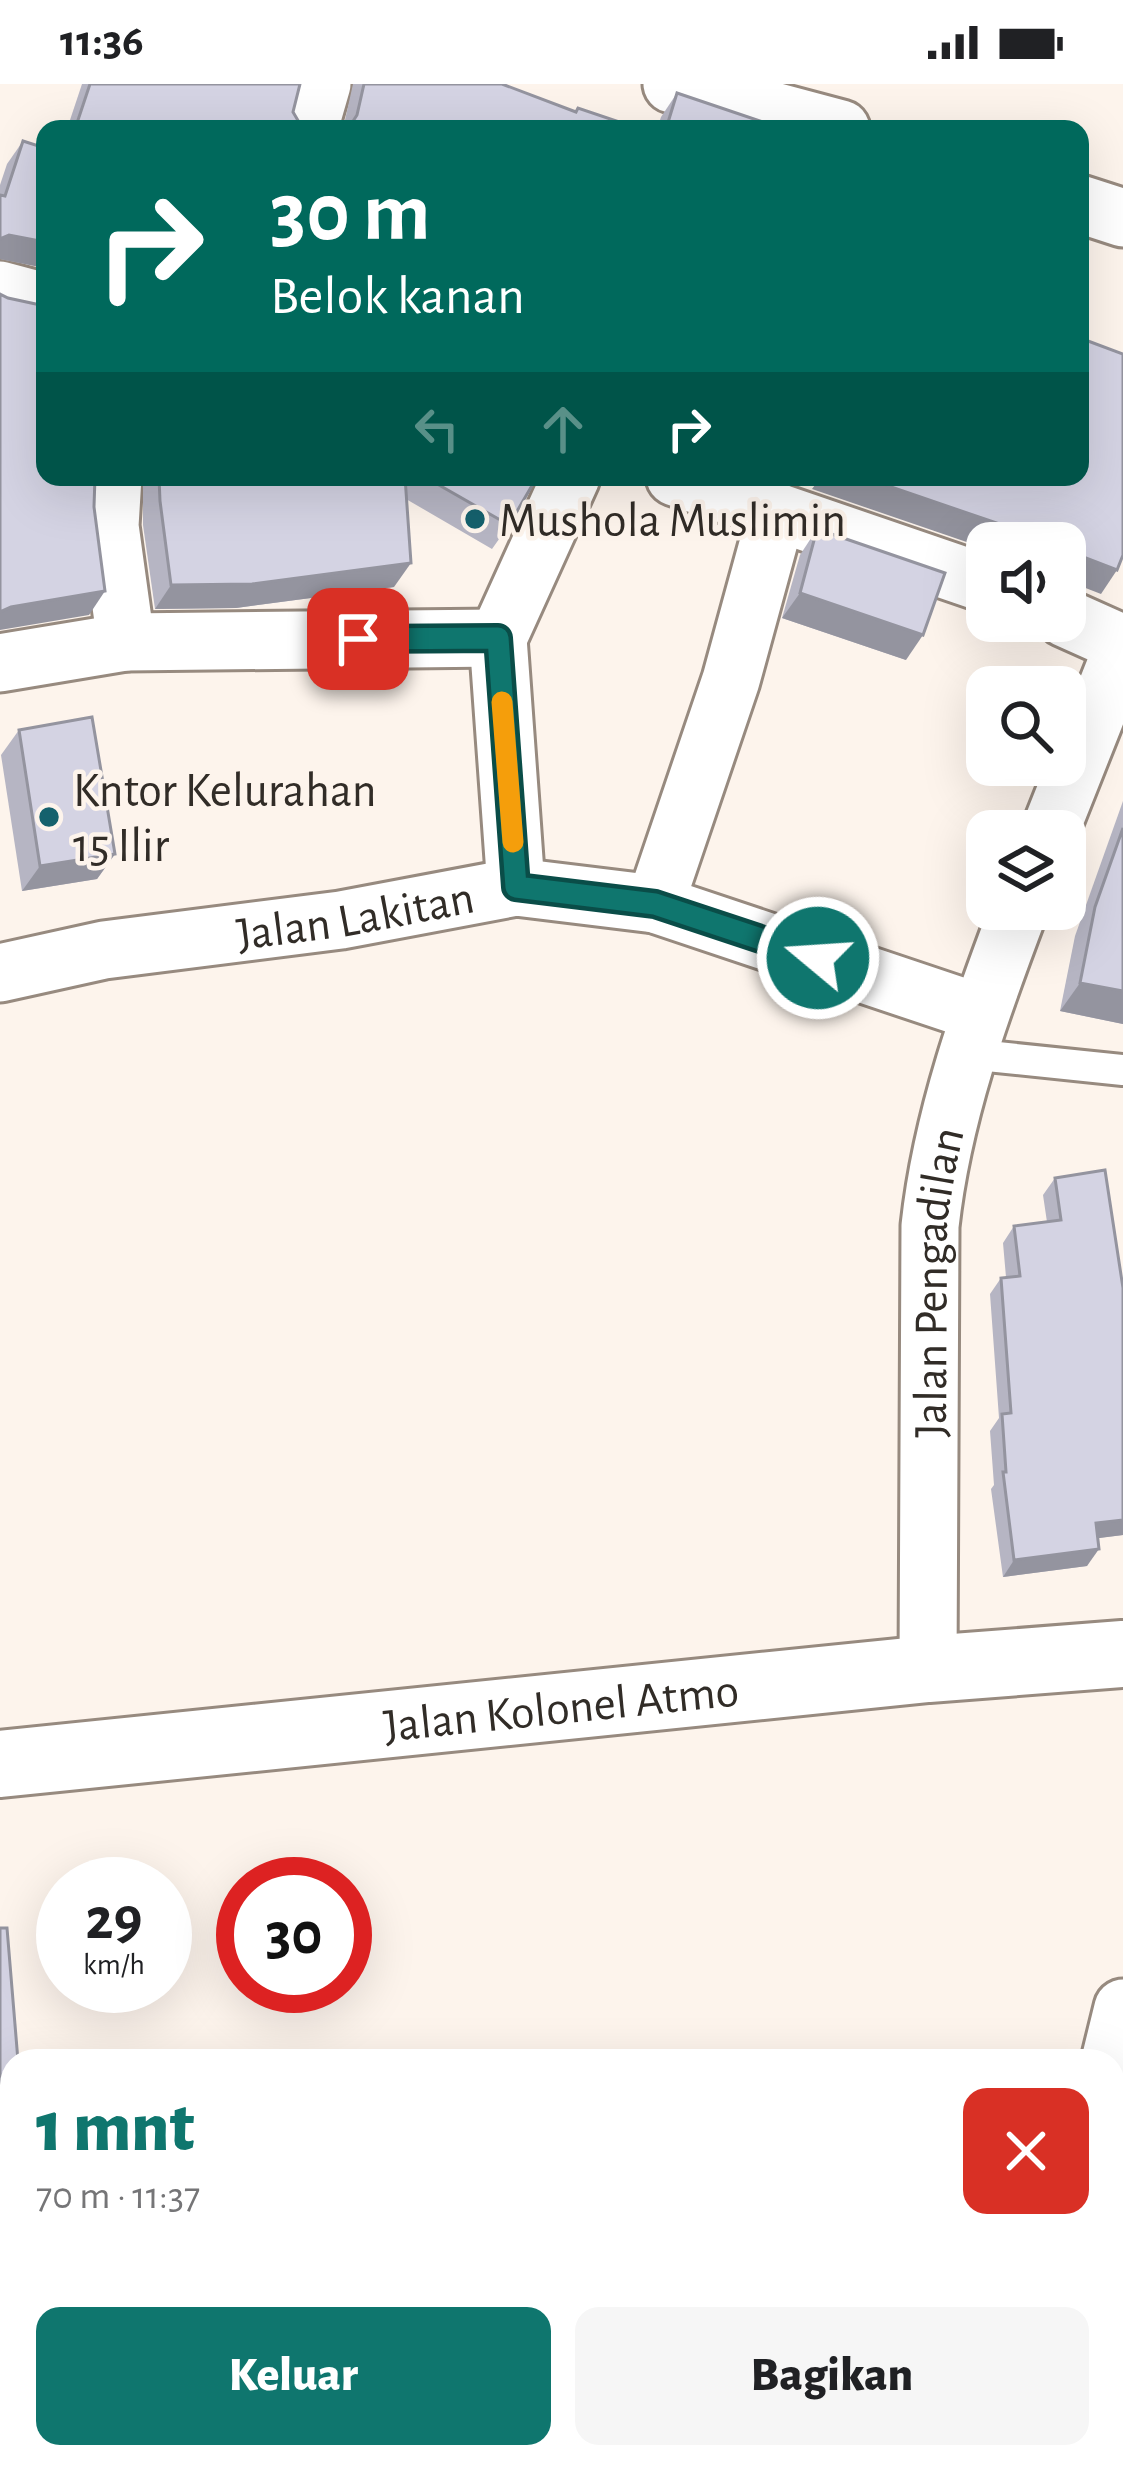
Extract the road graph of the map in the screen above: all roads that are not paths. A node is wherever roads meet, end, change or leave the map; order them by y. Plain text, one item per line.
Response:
1 (322, 84) edge
2 (692, 87) edge
3 (312, 120) edge
4 (809, 120) edge
5 (1089, 207) edge
6 (1123, 218) edge
7 (0, 290) edge
8 (36, 300) edge
9 (112, 486) edge
10 (568, 486) edge
11 (701, 486) edge
12 (777, 512) junction
13 (966, 577) edge
14 (1086, 628) edge
15 (498, 638) junction
16 (125, 642) junction
17 (1123, 645) edge
18 (0, 663) edge
19 (1058, 810) edge
20 (516, 887) junction
21 (655, 904) junction
22 (1011, 930) edge
23 (0, 973) edge
24 (974, 1034) junction
25 (1123, 1070) edge
26 (1123, 1654) edge
27 (928, 1669) junction
28 (0, 1764) edge
29 (1123, 2008) edge
30 (1113, 2049) edge

1 - 3 street
2 - 4 street
5 - 6 street
7 - 8 street
9 - 16 street
10 - 15 street
11 - 12 street
12 - 13 street
12 - 21 street
14 - 17 street
15 - 16 street
15 - 20 street
16 - 18 street
17 - 19 street
20 - 21 street, Jalan Lakitan
20 - 23 street, Jalan Lakitan
21 - 24 street, Jalan Lakitan
22 - 24 street, Jalan Pengadilan
24 - 25 lane
24 - 27 street, Jalan Pengadilan
26 - 27 main road, Jalan Kolonel Atmo
27 - 28 main road, Jalan Kolonel Atmo
29 - 30 street

